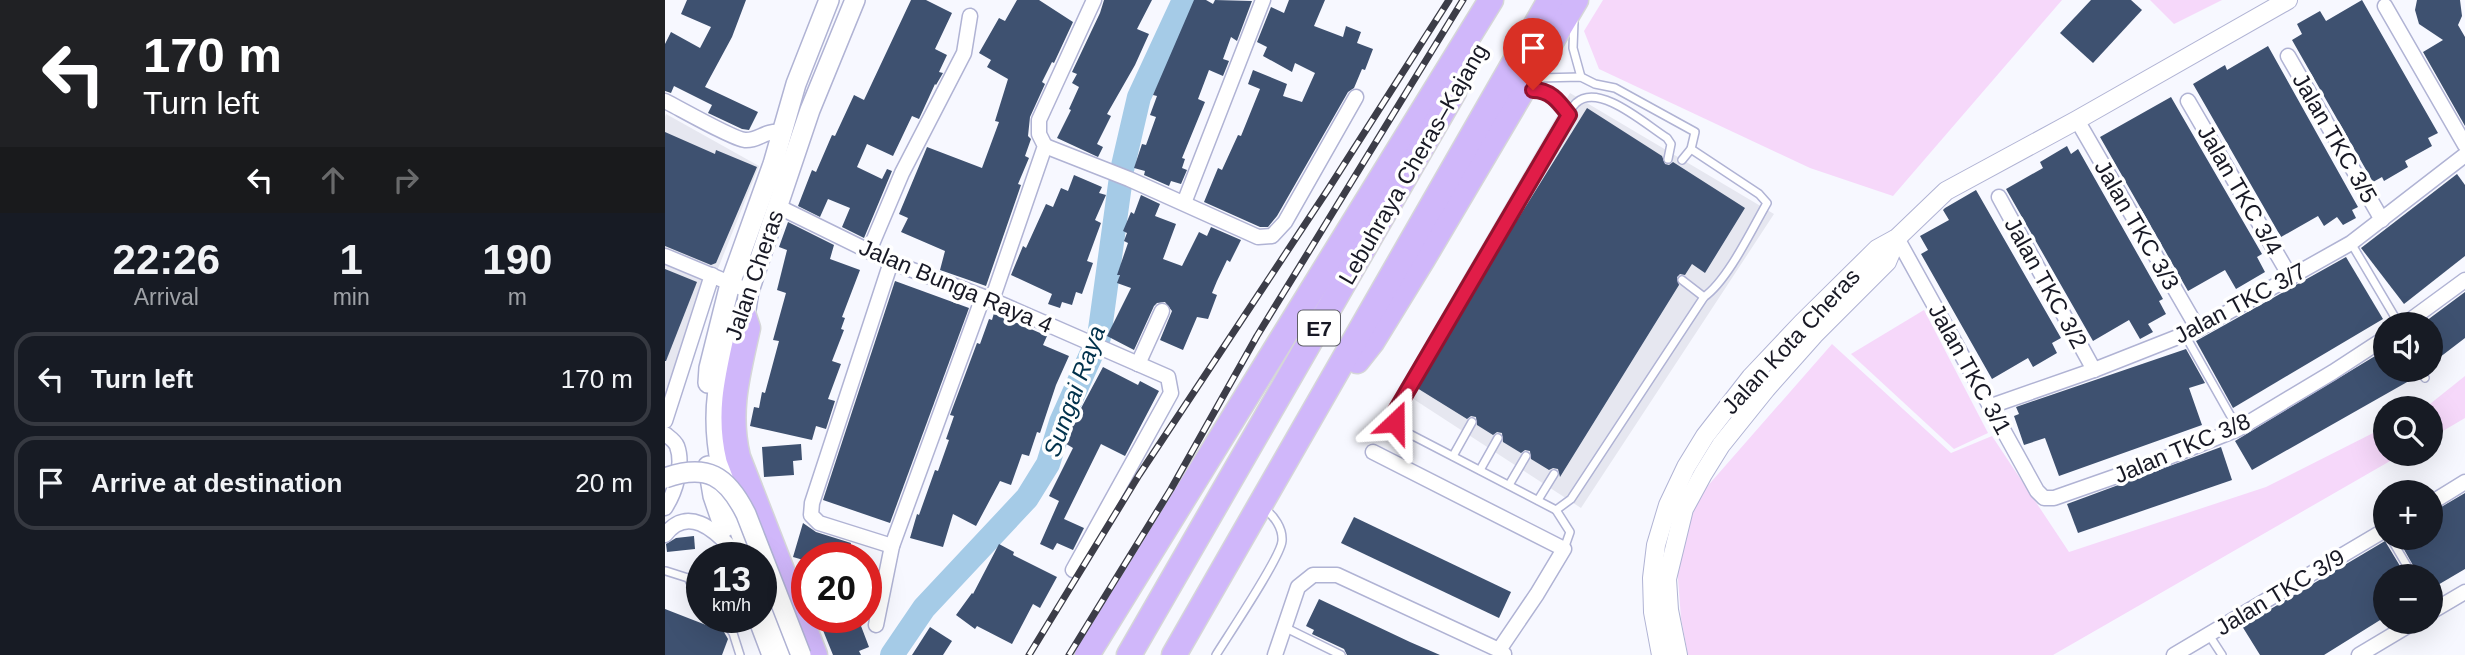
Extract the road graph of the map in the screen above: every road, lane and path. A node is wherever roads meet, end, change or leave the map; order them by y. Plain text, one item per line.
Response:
1 (855, 0) edge
2 (1094, 0) edge
3 (1263, 0) edge
4 (1491, 0) edge
5 (1507, 0) edge
6 (1550, 0) edge
7 (1576, 0) edge
8 (2288, 0) edge
9 (828, 1) edge
10 (2385, 6) dead end
11 (970, 16) dead end
12 (2288, 56) dead end
13 (1581, 77) junction
14 (1525, 85) junction
15 (1595, 85) junction
16 (1356, 97) dead end
17 (1605, 98) junction
18 (2188, 101) dead end
19 (665, 102) edge
20 (1569, 115) junction
21 (2077, 120) junction
22 (776, 131) junction
23 (2465, 145) edge
24 (1045, 146) junction
25 (1691, 149) junction
26 (2465, 155) edge
27 (1668, 159) dead end
28 (1682, 160) dead end
29 (1999, 197) dead end
30 (1184, 204) junction
31 (768, 205) junction
32 (2382, 220) junction
33 (1897, 239) junction
34 (2351, 243) junction
35 (869, 251) junction
36 (666, 259) edge
37 (891, 262) junction
38 (2291, 278) junction
39 (2465, 280) edge
40 (1682, 281) dead end
41 (730, 283) junction
42 (1704, 297) junction
43 (987, 299) junction
44 (1162, 311) dead end
45 (2392, 312) edge
46 (2421, 312) edge
47 (744, 316) junction
48 (2191, 332) junction
49 (2373, 346) edge
50 (1138, 364) junction
51 (2094, 370) junction
52 (1318, 401) junction
53 (1991, 405) junction
54 (665, 421) edge
55 (1472, 422) dead end
56 (2238, 429) junction
57 (665, 434) edge
58 (1498, 438) dead end
59 (1373, 452) dead end
60 (1453, 456) junction
61 (1526, 456) dead end
62 (1480, 470) junction
63 (1554, 474) dead end
64 (665, 478) edge
65 (2465, 482) edge
66 (1509, 485) junction
67 (2443, 496) edge
68 (2044, 498) joint
69 (1538, 500) junction
70 (1260, 505) junction
71 (665, 508) edge
72 (1556, 510) junction
73 (665, 535) edge
74 (2373, 537) edge
75 (726, 542) edge
76 (733, 542) edge
77 (737, 542) edge
78 (892, 546) junction
79 (1564, 549) junction
80 (1073, 570) dead end
81 (665, 572) edge
82 (686, 577) edge
83 (2465, 592) edge
84 (882, 595) edge
85 (2443, 603) edge
86 (1285, 627) junction
87 (777, 630) edge
88 (733, 633) edge
89 (764, 633) edge
90 (2209, 634) junction
91 (2394, 634) edge
92 (1501, 652) edge
93 (740, 655) edge
94 (772, 655) edge
95 (787, 655) edge
96 (801, 655) edge
97 (815, 655) edge
98 (1087, 655) edge
99 (1129, 655) edge
100 (1174, 655) edge
101 (1216, 655) edge
102 (1275, 655) edge
103 (1341, 655) edge
104 (1661, 655) edge
105 (1678, 655) edge
106 (2174, 655) edge
107 (2222, 655) edge
108 (2359, 655) edge

1 - 31 main road, Jalan Cheras
2 - 24 street
3 - 30 street
4 - 98 highway
5 - 99 highway, Lebuhraya Cheras–Kajang / E7
6 - 52 highway, Lebuhraya Cheras–Kajang / E7
7 - 13 lane
7 - 14 highway
8 - 21 street, Jalan Kota Cheras
9 - 22 main road
10 - 23 street
11 - 35 street
12 - 32 street, Jalan TKC 3/5
13 - 14 lane
13 - 15 lane
14 - 20 lane
14 - 52 highway
15 - 17 lane
15 - 25 lane
16 - 30 street
17 - 20 lane
17 - 27 lane
18 - 38 street, Jalan TKC 3/4
19 - 22 street
20 - 60 lane
21 - 33 street, Jalan Kota Cheras
21 - 48 street, Jalan TKC 3/3
22 - 31 main road
24 - 30 street
24 - 43 street
25 - 28 lane
25 - 42 lane
26 - 32 street, Jalan TKC 3/7
29 - 51 street, Jalan TKC 3/2
31 - 35 street, Jalan Bunga Raya 4
31 - 41 main road, Jalan Cheras
32 - 34 street, Jalan TKC 3/7
33 - 53 street, Jalan TKC 3/1
33 - 104 street, Jalan Kota Cheras
33 - 105 street, Jalan Kota Cheras
34 - 38 street, Jalan TKC 3/7
34 - 45 lane
35 - 37 street, Jalan Bunga Raya 4
36 - 41 street
37 - 43 street, Jalan Bunga Raya 4
37 - 78 street
38 - 48 street, Jalan TKC 3/7
39 - 46 street
40 - 42 lane
41 - 47 main road, Jalan Cheras
41 - 54 street
41 - 76 main road, Jalan Cheras
42 - 72 lane
43 - 50 street, Jalan Bunga Raya 4
43 - 78 street
44 - 50 street
47 - 77 main road, Jalan Cheras
47 - 97 highway
48 - 51 street, Jalan TKC 3/7
48 - 56 lane
49 - 56 street, Jalan TKC 3/8
50 - 80 street, Jalan Bunga Raya 4
51 - 53 street, Jalan TKC 3/7
52 - 70 highway, Lebuhraya Cheras–Kajang / E7
53 - 68 street, Jalan TKC 3/1
55 - 60 lane
56 - 68 street, Jalan TKC 3/8
57 - 71 street
58 - 62 lane
59 - 79 street
60 - 62 lane
61 - 66 lane
62 - 66 lane
63 - 69 lane
64 - 96 main road, bridge
65 - 67 street
66 - 69 lane
69 - 72 lane
70 - 100 highway, Lebuhraya Cheras–Kajang / E7
70 - 101 lane
72 - 79 lane
73 - 75 street
74 - 90 street, Jalan TKC 3/9
78 - 84 street
79 - 92 street
81 - 82 lane
83 - 85 street
86 - 92 street
86 - 102 street
86 - 103 lane
87 - 95 main road
88 - 93 lane
89 - 94 main road
90 - 106 street, Jalan TKC 3/9
90 - 107 lane
91 - 108 street

